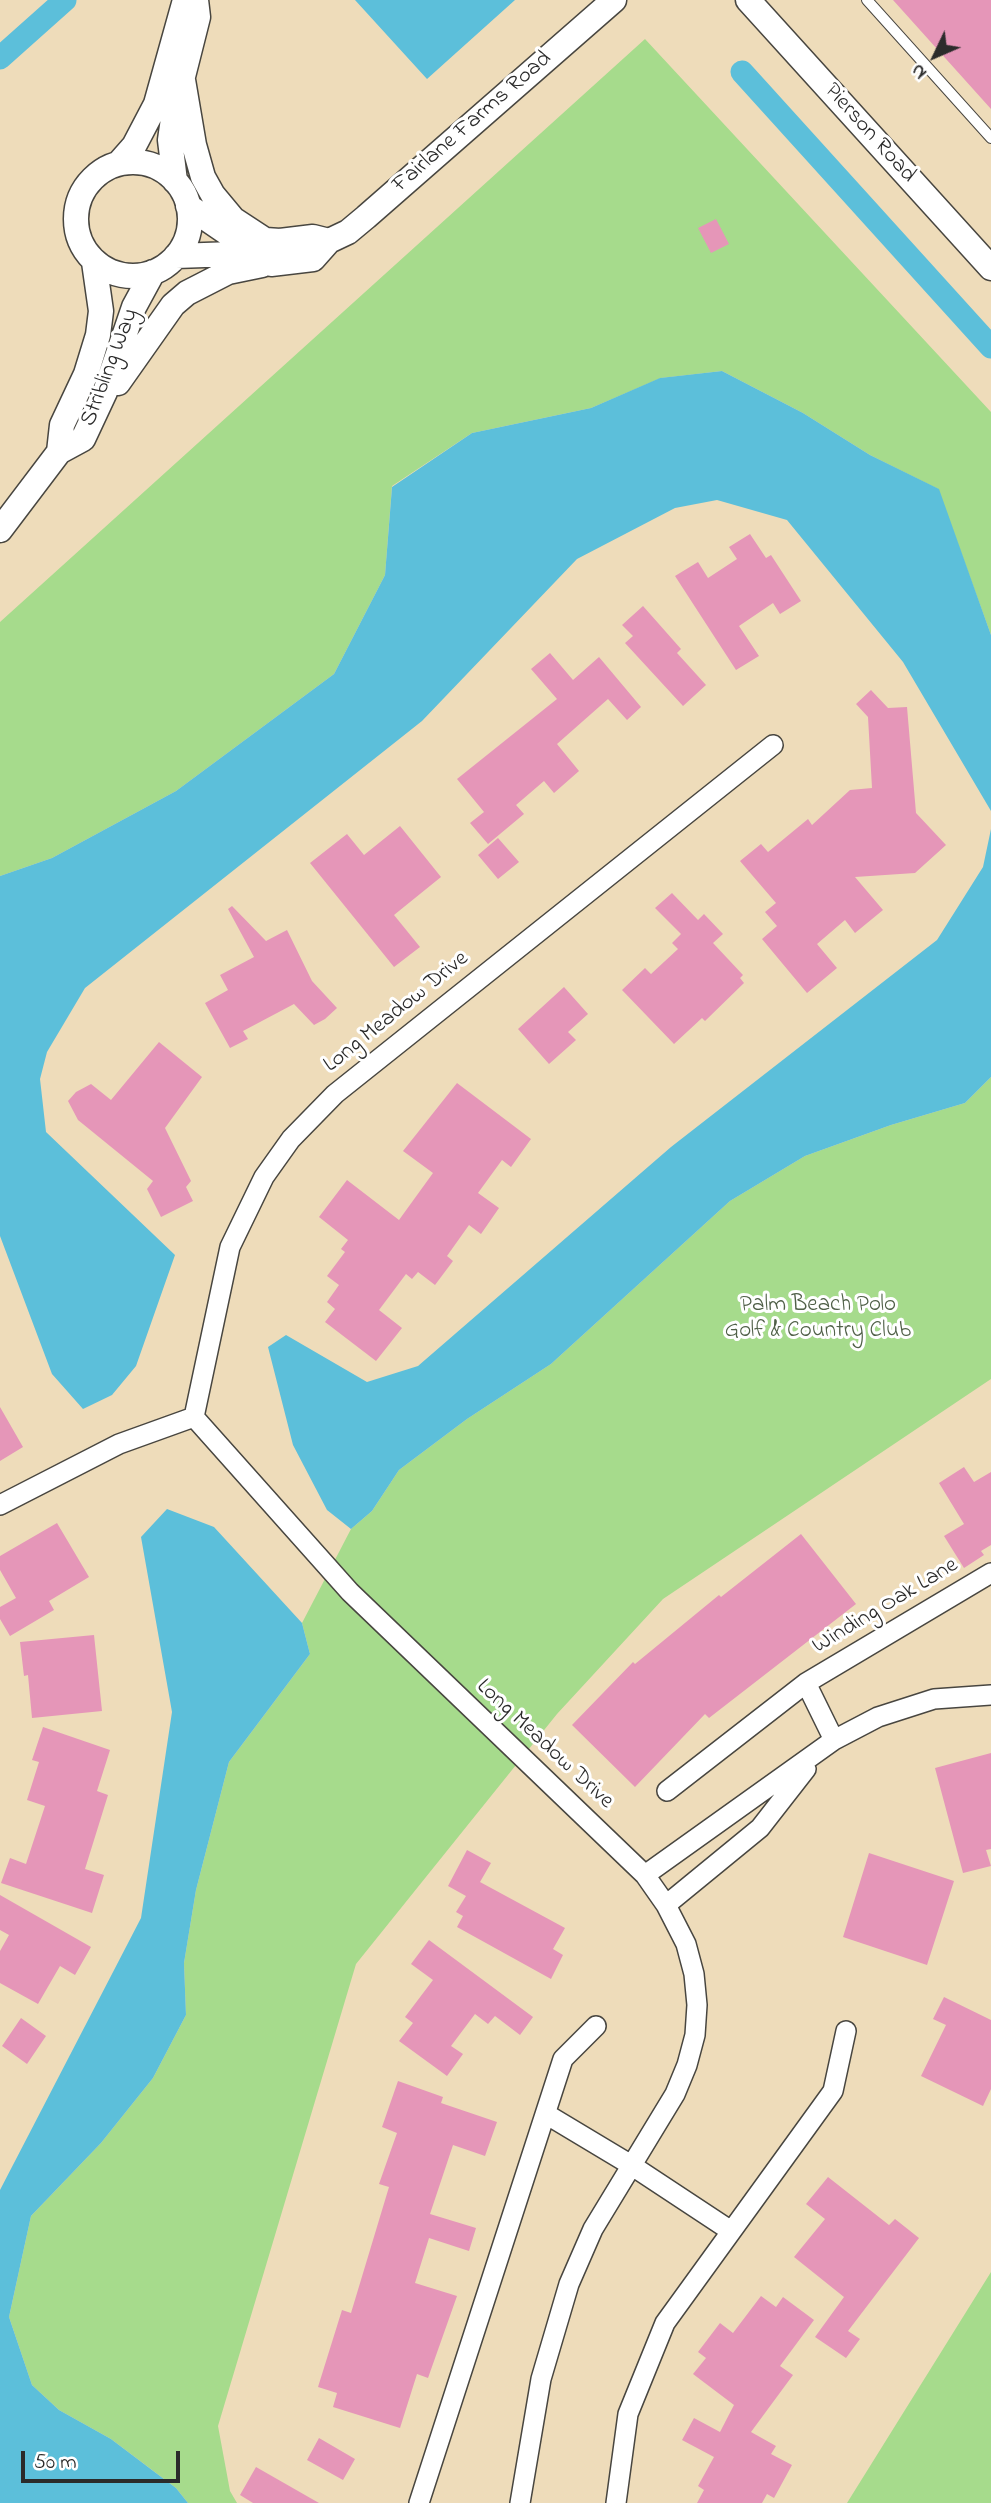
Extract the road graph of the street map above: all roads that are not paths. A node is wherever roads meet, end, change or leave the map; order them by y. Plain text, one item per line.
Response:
1 (185, 0) edge
2 (196, 0) edge
3 (614, 0) edge
4 (748, 0) edge
5 (867, 0) edge
6 (183, 80) junction
7 (991, 138) edge
8 (119, 163) junction
9 (175, 181) junction
10 (188, 206) junction
11 (268, 252) junction
12 (176, 256) junction
13 (94, 262) junction
14 (991, 268) edge
15 (153, 272) junction
16 (90, 424) junction
17 (59, 452) junction
18 (0, 530) edge
19 (773, 746) dead end
20 (194, 1417) junction
21 (0, 1505) edge
22 (991, 1573) edge
23 (806, 1683) junction
24 (991, 1695) edge
25 (834, 1740) junction
26 (818, 1755) junction
27 (667, 1791) dead end
28 (645, 1875) junction
29 (666, 1905) junction
30 (596, 2026) dead end
31 (846, 2031) dead end
32 (546, 2113) junction
33 (631, 2165) junction
34 (731, 2231) junction
35 (419, 2503) edge
36 (520, 2503) edge
37 (616, 2503) edge

1 - 8 street
2 - 6 street
3 - 11 street, Fairlane Farms Road
4 - 14 street, Pierson Road
5 - 7 lane
6 - 9 street
6 - 11 street
8 - 9 street
8 - 13 street
9 - 10 street
10 - 11 street, Fairlane Farms Road
10 - 12 street
11 - 12 street, Fairlane Farms Road
11 - 16 street
12 - 15 street
13 - 15 street
13 - 17 street, Stribling Way
15 - 16 street, Stribling Way
16 - 17 street, Stribling Way
17 - 18 street, Stribling Way
19 - 20 street, Long Meadow Drive
20 - 21 street
20 - 28 street, Long Meadow Drive
22 - 23 street, Winding Oak Lane
23 - 25 street, Winding Oak Lane
23 - 27 street, Winding Oak Lane
24 - 25 street
25 - 26 street
26 - 28 street
26 - 29 street
28 - 29 street, Long Meadow Drive
29 - 33 street, Long Meadow Drive
30 - 32 street
31 - 34 street
32 - 33 street
32 - 35 street
33 - 34 street
33 - 36 street, Long Meadow Drive
34 - 37 street

